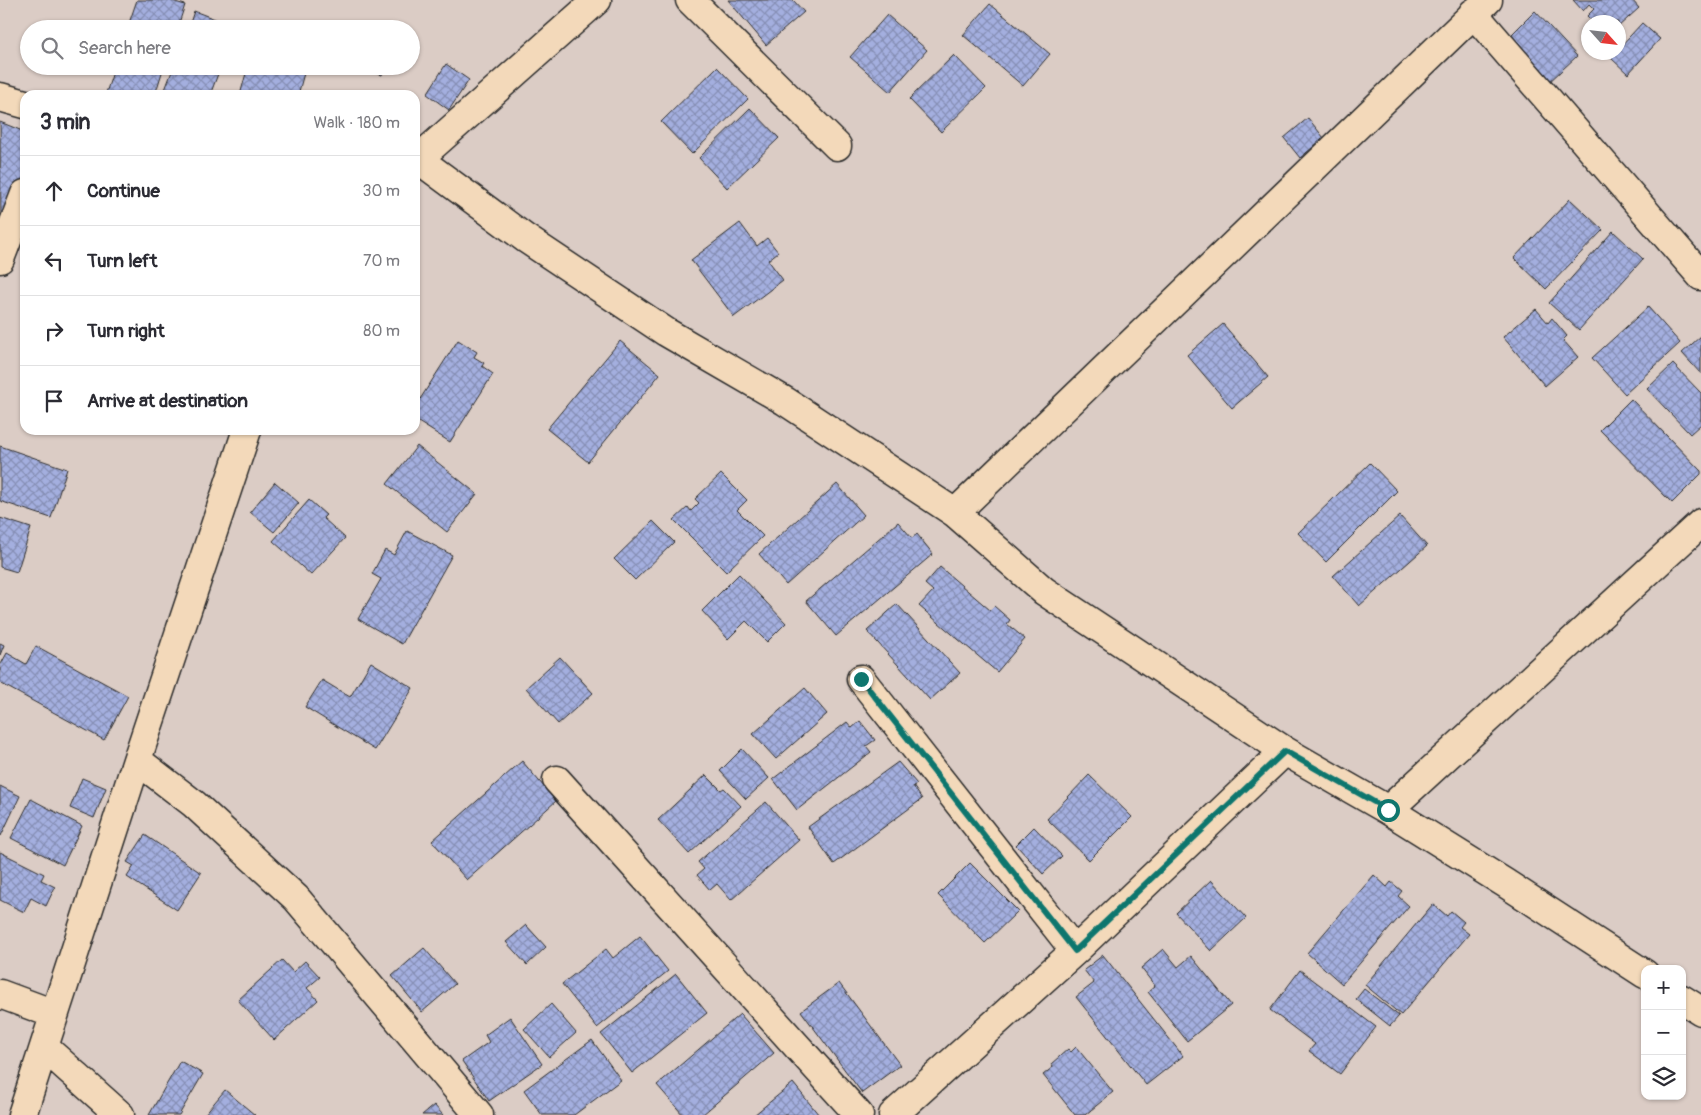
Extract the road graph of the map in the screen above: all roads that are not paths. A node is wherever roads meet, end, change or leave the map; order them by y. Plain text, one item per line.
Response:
1 (597, 0) edge
2 (690, 0) edge
3 (1481, 6) edge
4 (0, 96) edge
5 (20, 102) edge
6 (837, 146) dead end
7 (420, 157) edge
8 (420, 162) edge
9 (20, 207) edge
10 (0, 259) edge
11 (1701, 276) edge
12 (245, 435) edge
13 (955, 513) junction
14 (1701, 523) edge
15 (861, 679) dead end
16 (1285, 751) junction
17 (137, 760) junction
18 (557, 780) dead end
19 (1388, 810) junction
20 (1075, 951) junction
21 (1641, 971) edge
22 (0, 994) edge
23 (1686, 1002) edge
24 (1701, 1011) edge
25 (54, 1014) junction
26 (44, 1047) junction
27 (22, 1115) edge
28 (120, 1115) edge
29 (480, 1115) edge
30 (859, 1115) edge
31 (893, 1115) edge

1 - 7 street
2 - 6 street
3 - 11 street
3 - 13 street
4 - 5 street
8 - 13 street
9 - 10 street
12 - 17 street
13 - 16 street
14 - 19 street
15 - 20 street
16 - 19 street
16 - 20 street
17 - 25 street
17 - 29 street
18 - 30 street
19 - 21 street
20 - 31 street
22 - 25 street
23 - 24 street
25 - 26 street
26 - 27 street
26 - 28 street

